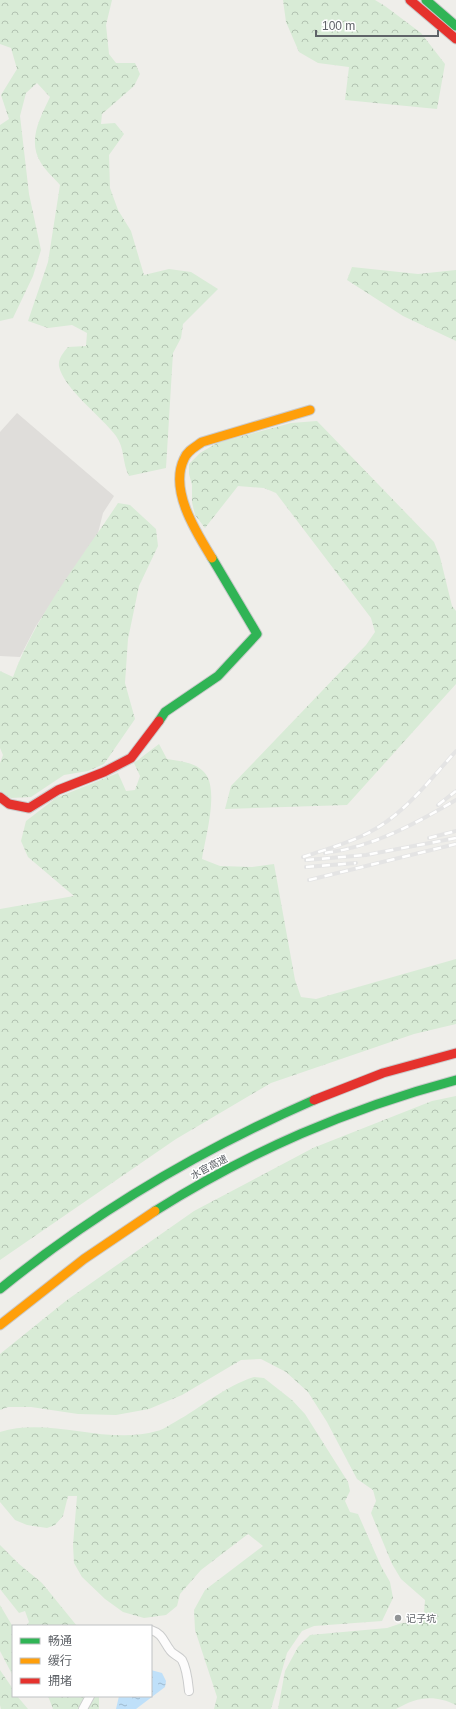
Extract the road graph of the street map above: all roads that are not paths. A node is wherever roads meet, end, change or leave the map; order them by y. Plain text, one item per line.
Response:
1 (410, 0) edge
2 (426, 0) edge
3 (456, 26) edge
4 (456, 40) edge
5 (310, 410) dead end
6 (0, 797) edge
7 (456, 1053) edge
8 (456, 1080) edge
9 (0, 1289) edge
10 (0, 1324) edge
11 (152, 1630) edge
12 (189, 1691) dead end
13 (89, 1697) edge
14 (83, 1709) edge

1 - 4 main road
2 - 3 main road
5 - 6 main road
7 - 9 main road, 水官高速
8 - 10 main road, 水官高速
11 - 12 street
13 - 14 street

